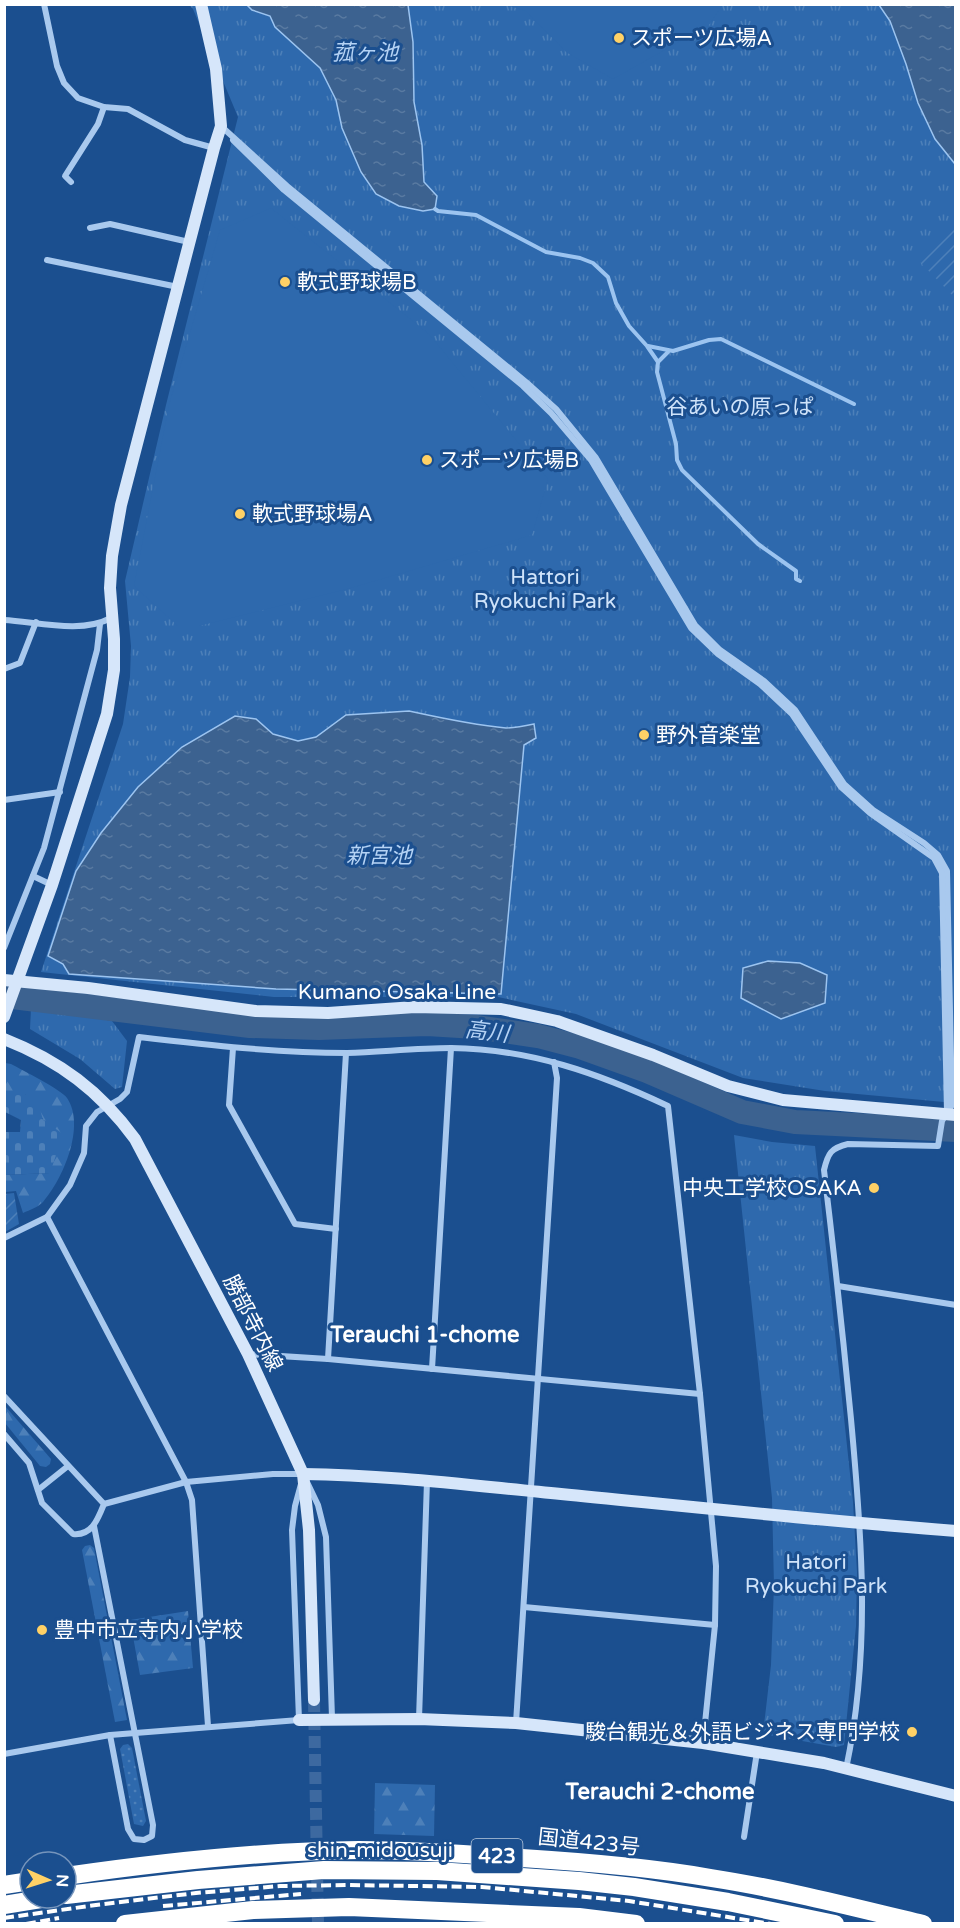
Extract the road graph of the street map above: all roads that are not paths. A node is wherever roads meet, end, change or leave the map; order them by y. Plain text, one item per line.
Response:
1 (44, 4) edge
2 (201, 4) edge
3 (104, 107) junction
4 (221, 126) junction
5 (214, 148) junction
6 (71, 182) dead end
7 (90, 228) dead end
8 (190, 242) junction
9 (47, 260) dead end
10 (178, 287) junction
11 (4, 620) edge
12 (106, 621) junction
13 (36, 622) junction
14 (4, 669) edge
15 (60, 792) junction
16 (4, 800) edge
17 (33, 876) junction
18 (52, 885) junction
19 (4, 948) edge
20 (10, 980) edge
21 (4, 1017) edge
22 (4, 1039) edge
23 (233, 1048) junction
24 (451, 1048) junction
25 (346, 1053) junction
26 (554, 1062) junction
27 (108, 1106) junction
28 (948, 1116) edge
29 (47, 1217) junction
30 (336, 1229) junction
31 (4, 1238) edge
32 (838, 1286) junction
33 (956, 1305) edge
34 (248, 1354) junction
35 (328, 1359) junction
36 (432, 1369) junction
37 (538, 1379) junction
38 (700, 1394) junction
39 (4, 1396) edge
40 (4, 1434) edge
41 (68, 1466) junction
42 (303, 1474) junction
43 (427, 1480) junction
44 (186, 1482) junction
45 (38, 1490) junction
46 (531, 1491) junction
47 (105, 1504) junction
48 (712, 1509) junction
49 (861, 1524) junction
50 (94, 1526) junction
51 (956, 1531) edge
52 (524, 1607) junction
53 (715, 1625) junction
54 (314, 1700) tunnel mouth
55 (332, 1718) junction
56 (299, 1719) junction
57 (419, 1719) junction
58 (516, 1723) junction
59 (208, 1726) junction
60 (136, 1734) junction
61 (110, 1735) junction
62 (703, 1743) junction
63 (757, 1751) junction
64 (4, 1754) edge
65 (846, 1768) junction
66 (956, 1796) edge
67 (744, 1837) dead end
68 (575, 1862) junction
69 (437, 1871) junction
70 (78, 1874) edge
71 (78, 1894) edge
72 (435, 1910) junction
73 (125, 1923) edge
74 (508, 1923) edge
75 (636, 1923) edge
76 (835, 1923) edge
77 (923, 1923) edge

1 - 3 street
2 - 4 street
3 - 5 street
3 - 6 street
4 - 5 street
4 - 28 street
5 - 8 street
7 - 8 street
8 - 10 street
9 - 10 street
10 - 12 street
11 - 13 street
12 - 13 street
12 - 15 street
12 - 18 street
13 - 14 street
15 - 16 street
15 - 17 street
17 - 18 street
17 - 19 street
18 - 20 street
20 - 21 street
20 - 28 street, Kumano Osaka Line
22 - 27 street, 勝部寺内線
23 - 25 street
23 - 27 street
23 - 30 street
24 - 25 street
24 - 26 street
24 - 36 street
25 - 30 street
26 - 37 street
26 - 38 street
27 - 29 street
27 - 34 street, 勝部寺内線
28 - 32 street
29 - 31 street
29 - 44 street
30 - 35 street
32 - 33 street
32 - 49 street
34 - 35 street
34 - 42 street, 勝部寺内線
35 - 36 street
36 - 37 street
37 - 38 street
37 - 46 street
38 - 48 street
39 - 41 street
40 - 45 street
41 - 45 street
41 - 47 street
42 - 43 street
42 - 44 street
42 - 54 street, 勝部寺内線
42 - 55 street
42 - 56 street
43 - 46 street
43 - 57 street
44 - 47 street
44 - 59 street
45 - 50 street
46 - 48 street
46 - 52 street
47 - 50 street
48 - 49 street
48 - 53 street
49 - 51 street
49 - 65 street
50 - 60 street
52 - 53 street
52 - 58 street
53 - 62 street
55 - 56 street
55 - 57 street
56 - 59 street
57 - 58 street
58 - 62 street
59 - 60 street
60 - 61 street
60 - 61 street
61 - 64 street
62 - 63 street
63 - 65 street
63 - 67 street
65 - 66 street
68 - 69 highway
68 - 70 highway, 国道423号 / 423
68 - 77 highway, 国道423号 / 423
69 - 71 highway, shin-midousuji / 423
69 - 76 highway, shin-midousuji / 423
72 - 73 highway
72 - 74 highway
72 - 75 highway

